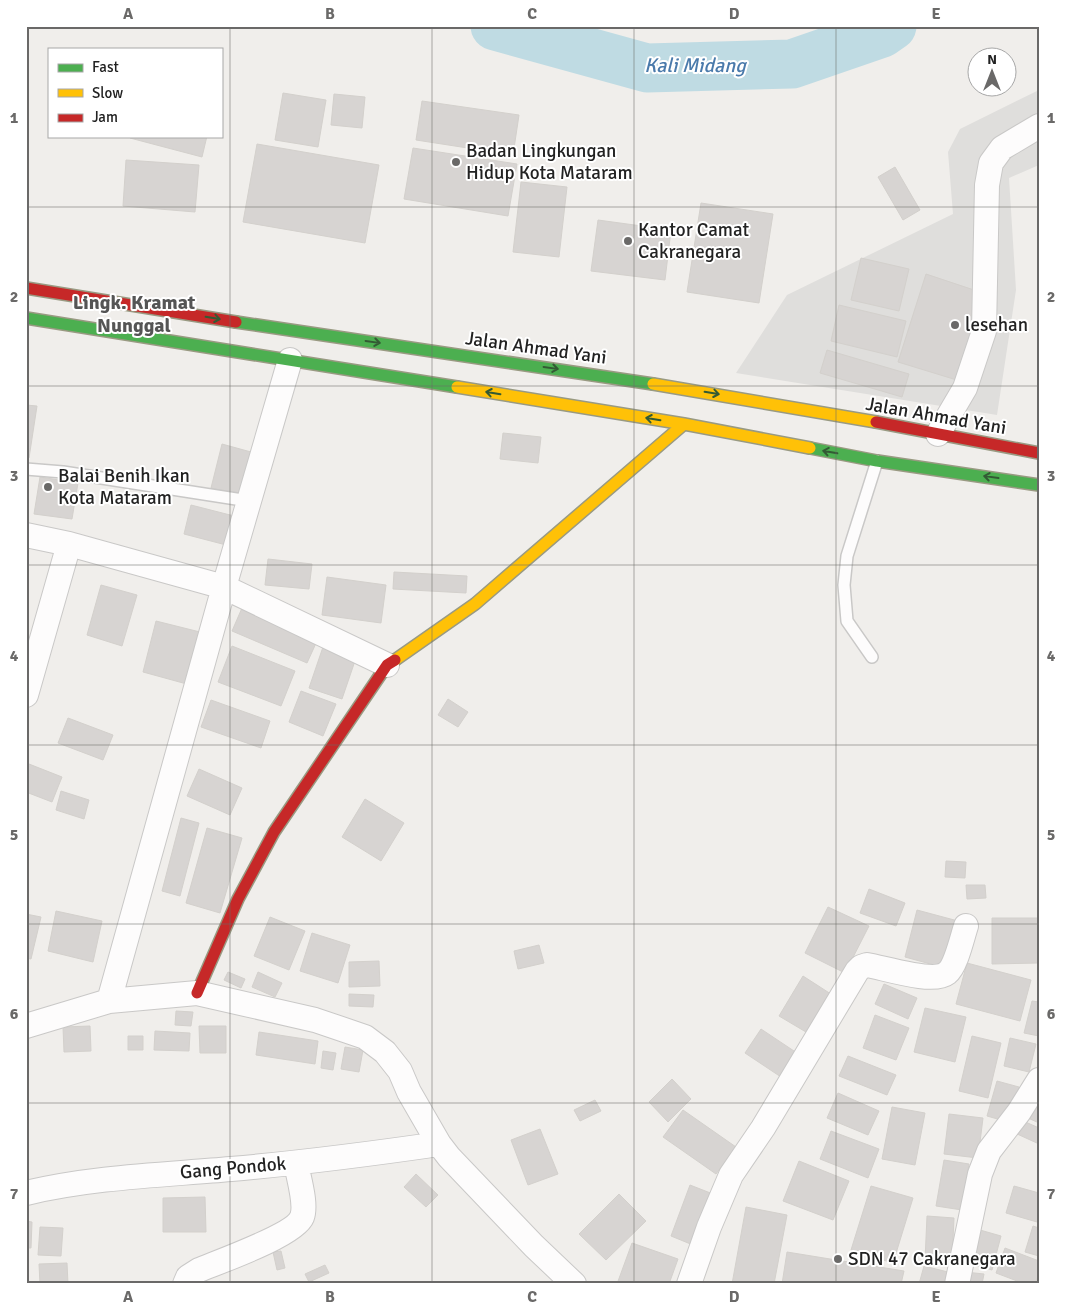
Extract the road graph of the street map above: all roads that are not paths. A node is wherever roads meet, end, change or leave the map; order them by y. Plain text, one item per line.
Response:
1 (1039, 126) edge
2 (26, 288) edge
3 (26, 318) edge
4 (290, 360) junction
5 (684, 424) junction
6 (938, 434) junction
7 (1039, 453) edge
8 (877, 461) junction
9 (26, 469) edge
10 (1039, 485) edge
11 (249, 501) junction
12 (26, 535) edge
13 (69, 544) junction
14 (224, 587) junction
15 (872, 657) dead end
16 (387, 665) junction
17 (26, 695) edge
18 (966, 926) dead end
19 (197, 993) junction
20 (109, 1001) junction
21 (26, 1026) edge
22 (1039, 1080) edge
23 (439, 1144) junction
24 (296, 1163) junction
25 (26, 1193) edge
26 (185, 1284) edge
27 (574, 1284) edge
28 (689, 1284) edge
29 (958, 1284) edge

1 - 6 street
2 -> 6 main road, Jalan Ahmad Yani
3 - 4 main road
5 -> 4 main road
4 - 11 street
8 -> 5 main road
5 - 16 main road
6 - 7 main road, Jalan Ahmad Yani
10 -> 8 main road
8 - 15 lane
9 - 11 lane
11 - 14 street
12 - 13 street
13 - 14 street
13 - 17 street
14 - 16 street
14 - 20 street
16 - 19 main road
18 - 28 street
19 - 20 street
19 - 23 street
20 - 21 street
22 - 29 street
23 - 24 street, Gang Pondok
23 - 27 street
24 - 25 street, Gang Pondok
24 - 26 street

